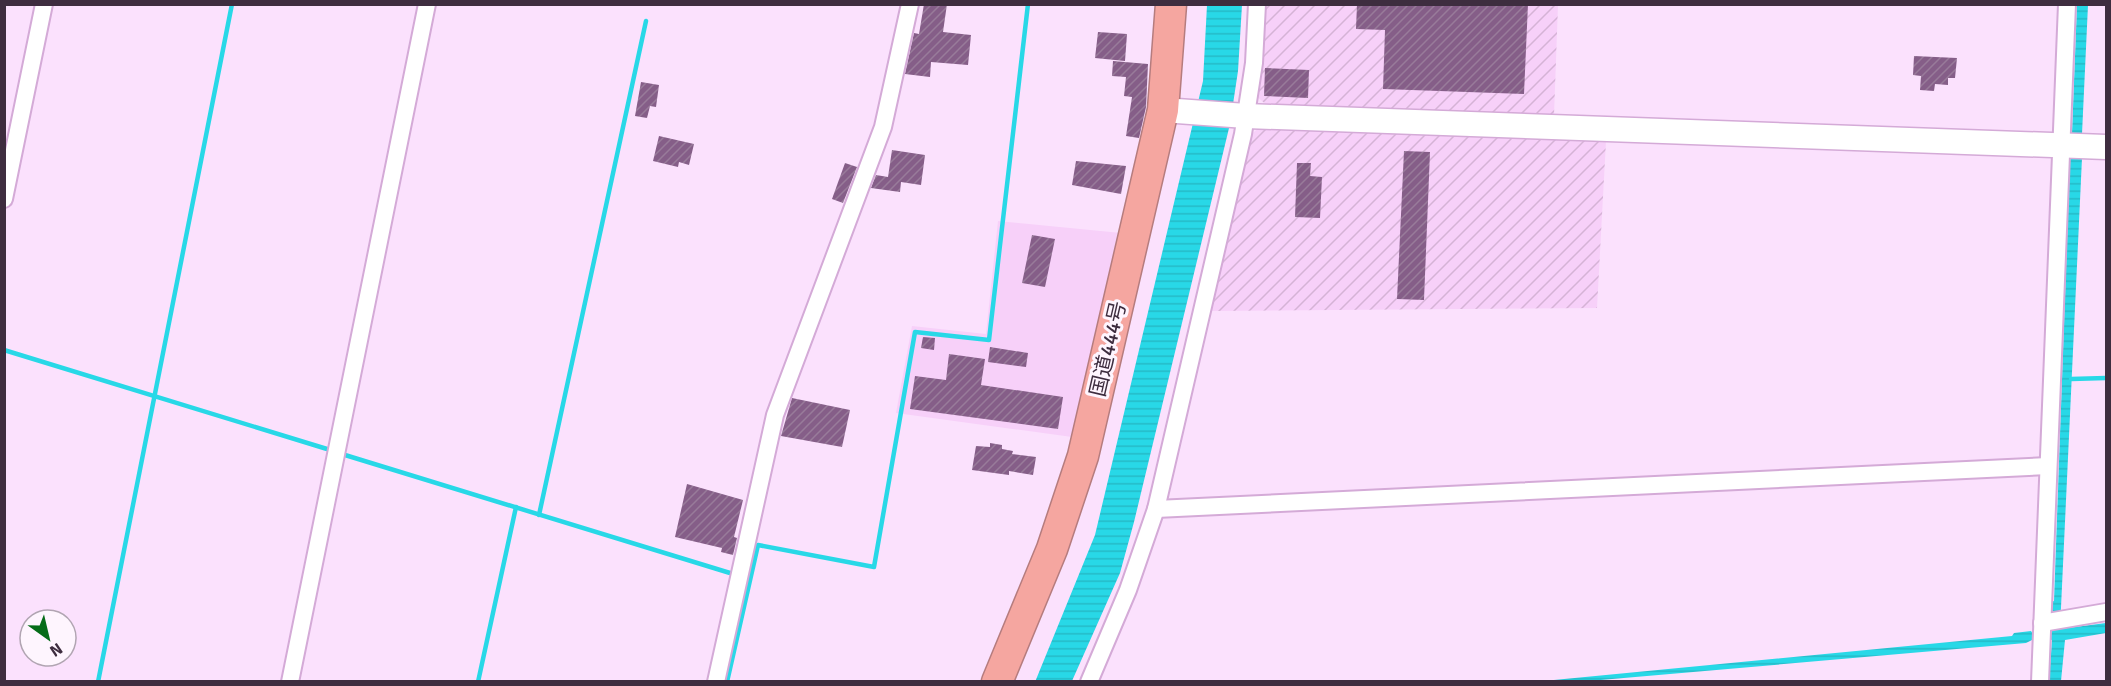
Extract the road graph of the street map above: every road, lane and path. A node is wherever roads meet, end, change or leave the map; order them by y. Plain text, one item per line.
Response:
1 (44, 4) edge
2 (427, 4) edge
3 (910, 4) edge
4 (1171, 4) edge
5 (1257, 4) edge
6 (2067, 4) edge
7 (1175, 111) junction
8 (1242, 116) junction
9 (2071, 145) junction
10 (2106, 147) edge
11 (4, 199) edge
12 (2048, 466) junction
13 (1156, 509) junction
14 (2106, 612) edge
15 (2042, 622) junction
16 (290, 681) edge
17 (716, 681) edge
18 (997, 681) edge
19 (1089, 681) edge
20 (2040, 681) edge

1 - 11 street
2 - 16 street
3 - 17 street
4 - 7 highway, 国道444号
5 - 8 street
6 - 9 street
7 - 8 street
7 - 18 highway, 国道444号
8 - 9 street
8 - 13 street
9 - 10 street
9 - 12 street
12 - 13 street
12 - 15 street
13 - 19 street
14 - 15 street
15 - 20 street

